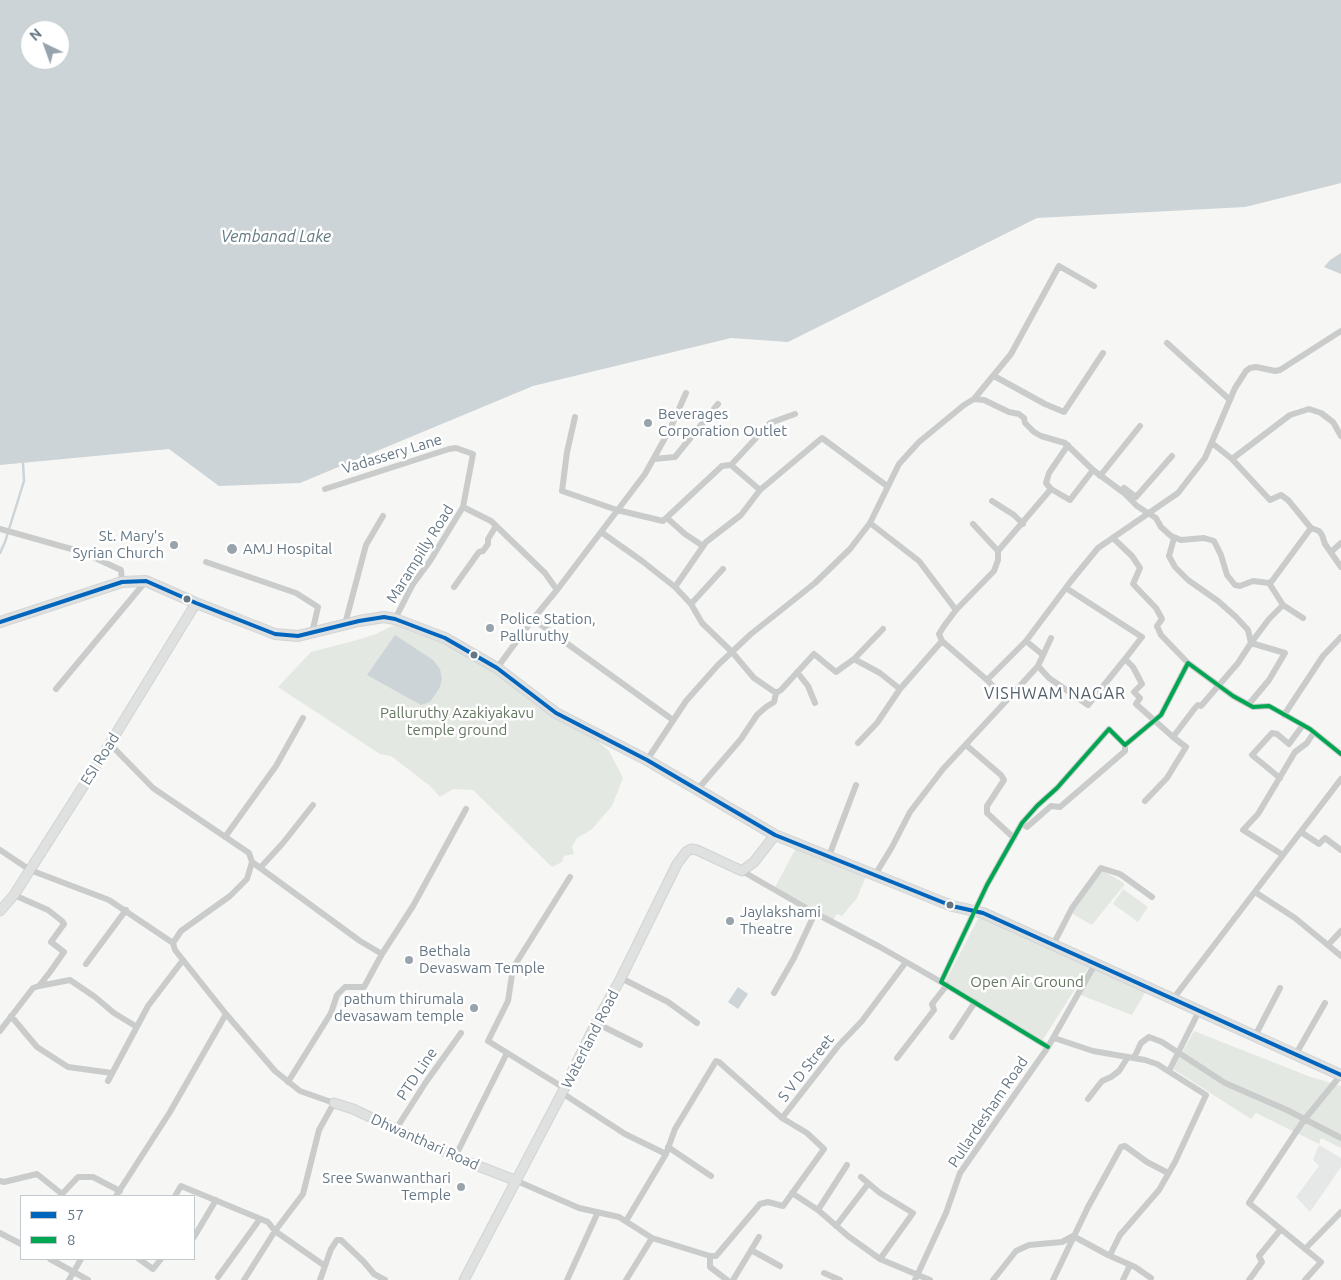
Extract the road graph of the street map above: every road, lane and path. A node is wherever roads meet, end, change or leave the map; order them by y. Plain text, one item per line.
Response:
1 (1094, 286) dead end
2 (1341, 331) edge
3 (1167, 343) dead end
4 (1103, 354) dead end
5 (994, 376) junction
6 (686, 393) dead end
7 (974, 399) junction
8 (1230, 400) junction
9 (718, 404) dead end
10 (795, 414) dead end
11 (575, 417) dead end
12 (1140, 426) dead end
13 (1341, 436) edge
14 (1212, 443) junction
15 (1068, 445) junction
16 (1172, 456) dead end
17 (1232, 458) junction
18 (654, 459) junction
19 (731, 466) junction
20 (1092, 470) junction
21 (1102, 474) junction
22 (887, 486) junction
23 (325, 489) dead end
24 (1051, 489) junction
25 (760, 490) junction
26 (992, 501) dead end
27 (463, 507) junction
28 (617, 510) junction
29 (1148, 514) junction
30 (383, 516) dead end
31 (667, 518) junction
32 (870, 522) junction
33 (973, 524) dead end
34 (1023, 524) junction
35 (496, 526) junction
36 (1310, 528) junction
37 (0, 529) edge
38 (601, 532) junction
39 (1113, 538) junction
40 (1174, 538) junction
41 (1341, 543) edge
42 (703, 546) junction
43 (998, 551) junction
44 (1331, 552) junction
45 (206, 562) dead end
46 (1341, 567) edge
47 (723, 570) dead end
48 (146, 581) junction
49 (122, 582) junction
50 (1269, 583) junction
51 (454, 587) dead end
52 (675, 587) junction
53 (1066, 588) junction
54 (557, 590) junction
55 (196, 604) junction
56 (691, 604) junction
57 (1283, 605) junction
58 (956, 610) junction
59 (1303, 618) dead end
60 (395, 619) junction
61 (533, 619) junction
62 (0, 622) edge
63 (345, 624) junction
64 (882, 629) dead end
65 (312, 633) junction
66 (1341, 637) edge
67 (1051, 638) dead end
68 (942, 641) junction
69 (1026, 641) junction
70 (1251, 643) junction
71 (732, 652) junction
72 (1043, 655) junction
73 (854, 659) junction
74 (1125, 659) junction
75 (1188, 663) junction
76 (1038, 666) junction
77 (497, 668) junction
78 (797, 672) junction
79 (987, 680) junction
80 (1218, 685) junction
81 (56, 689) dead end
82 (900, 689) junction
83 (776, 692) junction
84 (1006, 700) junction
85 (816, 703) dead end
86 (1249, 704) junction
87 (1284, 715) junction
88 (303, 718) dead end
89 (673, 720) junction
90 (1155, 720) junction
91 (1303, 725) junction
92 (1314, 732) junction
93 (1173, 736) junction
94 (858, 743) dead end
95 (110, 744) junction
96 (966, 745) junction
97 (1126, 745) junction
98 (1341, 754) edge
99 (647, 760) junction
100 (1280, 778) junction
101 (1341, 779) edge
102 (856, 785) dead end
103 (698, 790) junction
104 (1145, 801) dead end
105 (312, 805) dead end
106 (466, 810) dead end
107 (1022, 823) junction
108 (1301, 832) junction
109 (775, 835) junction
110 (225, 837) junction
111 (1014, 838) junction
112 (0, 850) edge
113 (1341, 850) edge
114 (1283, 855) junction
115 (829, 856) junction
116 (252, 862) junction
117 (260, 868) junction
118 (30, 870) junction
119 (742, 871) junction
120 (875, 875) junction
121 (570, 877) dead end
122 (1255, 892) junction
123 (14, 894) junction
124 (1152, 897) dead end
125 (126, 910) junction
126 (0, 911) edge
127 (974, 912) junction
128 (816, 914) junction
129 (1341, 931) edge
130 (173, 943) junction
131 (1053, 945) junction
132 (1328, 946) junction
133 (382, 954) junction
134 (1341, 956) edge
135 (183, 960) junction
136 (906, 962) junction
137 (86, 964) dead end
138 (1095, 964) junction
139 (621, 978) junction
140 (944, 984) junction
141 (39, 986) junction
142 (1280, 988) dead end
143 (774, 994) dead end
144 (1173, 999) junction
145 (975, 1002) junction
146 (1325, 1003) dead end
147 (1199, 1010) junction
148 (226, 1014) junction
149 (11, 1016) junction
150 (596, 1023) junction
151 (697, 1023) dead end
152 (137, 1026) junction
153 (0, 1030) edge
154 (461, 1033) dead end
155 (1255, 1036) junction
156 (952, 1037) dead end
157 (1054, 1038) junction
158 (640, 1044) dead end
159 (1048, 1047) junction
160 (507, 1053) junction
161 (1178, 1053) junction
162 (1296, 1054) junction
163 (897, 1058) dead end
164 (1131, 1058) junction
165 (1169, 1071) junction
166 (112, 1073) junction
167 (1341, 1075) edge
168 (108, 1081) dead end
169 (288, 1082) junction
170 (563, 1091) junction
171 (1088, 1099) dead end
172 (334, 1103) junction
173 (782, 1118) junction
174 (1304, 1120) junction
175 (396, 1129) junction
176 (1341, 1138) edge
177 (667, 1150) junction
178 (455, 1157) junction
179 (847, 1165) dead end
180 (1168, 1173) junction
181 (711, 1176) dead end
182 (861, 1177) dead end
183 (0, 1181) edge
184 (517, 1181) junction
185 (868, 1184) junction
186 (792, 1193) junction
187 (118, 1194) edge
188 (62, 1195) edge
189 (176, 1195) edge
190 (216, 1200) junction
191 (818, 1210) junction
192 (598, 1212) junction
193 (1341, 1212) edge
194 (260, 1218) junction
195 (626, 1221) junction
196 (836, 1226) junction
197 (1281, 1229) junction
198 (275, 1231) junction
199 (0, 1233) edge
200 (195, 1234) edge
201 (1074, 1236) junction
202 (759, 1237) dead end
203 (652, 1238) junction
204 (20, 1243) edge
205 (1305, 1249) junction
206 (751, 1250) junction
207 (1110, 1255) junction
208 (710, 1256) junction
209 (880, 1259) junction
210 (52, 1260) edge
211 (80, 1260) edge
212 (140, 1260) edge
213 (160, 1260) edge
214 (1130, 1265) junction
215 (325, 1266) junction
216 (780, 1266) dead end
217 (74, 1271) junction
218 (824, 1273) dead end
219 (218, 1277) dead end
220 (916, 1278) edge
221 (1151, 1278) dead end
222 (69, 1280) edge
223 (88, 1280) edge
224 (244, 1280) edge
225 (320, 1280) edge
226 (385, 1280) edge
227 (464, 1280) edge
228 (567, 1280) edge
229 (626, 1280) edge
230 (727, 1280) edge
231 (734, 1280) edge
232 (840, 1280) edge
233 (930, 1280) edge
234 (993, 1280) edge
235 (1053, 1280) edge
236 (1123, 1280) edge
237 (1249, 1280) edge
238 (1304, 1280) edge

1 - 5 street
2 - 8 street
3 - 8 street
4 - 5 street
5 - 7 street
6 - 18 street
7 - 15 street
7 - 22 street
8 - 14 street
9 - 18 street
10 - 19 street
11 - 28 street
12 - 21 street
13 - 17 street
14 - 17 street
14 - 29 street
15 - 20 street
15 - 24 street
16 - 21 street
17 - 36 street
18 - 28 street
19 - 25 street
19 - 31 street
20 - 21 street
20 - 24 street
21 - 29 street
22 - 25 street
22 - 32 street
23 - 27 street, Vadassery Lane
24 - 34 street
25 - 42 street
26 - 34 street
27 - 35 street, Marampilly Road
27 - 60 street, Marampilly Road
28 - 31 street
28 - 38 street
29 - 39 street
29 - 40 street
30 - 63 street
31 - 42 street
32 - 58 street
32 - 71 street
33 - 43 street
34 - 43 street
35 - 51 street
35 - 54 street, Marampilly Road
36 - 44 street
36 - 50 street
37 - 49 street
38 - 52 street
38 - 54 street
39 - 53 street
39 - 75 street
40 - 50 street
40 - 70 street
41 - 44 street
42 - 52 street
43 - 58 street
44 - 46 street
45 - 65 street
47 - 56 street
48 - 49 main road
48 - 55 main road
48 - 81 street
49 - 62 main road
50 - 57 street
52 - 56 street
53 - 69 street
53 - 74 street
54 - 61 street
55 - 65 main road
55 - 95 main road, ESI Road
56 - 71 street
57 - 59 street
57 - 70 street
58 - 68 street
60 - 63 main road
60 - 77 main road
61 - 77 street
61 - 89 street
63 - 65 main road
64 - 73 street
66 - 87 street
67 - 72 street
68 - 79 street
68 - 82 street
69 - 72 street
69 - 79 street
70 - 80 street
70 - 86 street
71 - 83 street
71 - 89 street
72 - 76 street
73 - 78 street
73 - 82 street
74 - 76 street
74 - 90 street
75 - 80 street
75 - 90 street
76 - 84 street
77 - 99 main road
78 - 83 street
78 - 85 street
79 - 84 street
80 - 86 street
80 - 93 street
82 - 94 street
83 - 103 street
84 - 96 street
86 - 87 street
87 - 91 street
88 - 110 street
89 - 99 street
90 - 93 street
90 - 97 street
91 - 92 street
91 - 100 street
92 - 98 street
92 - 100 street
93 - 104 street
95 - 110 street
95 - 118 main road, ESI Road
96 - 111 street
96 - 120 street
97 - 107 street
97 - 107 street
99 - 103 main road
100 - 114 street
101 - 108 street
102 - 115 street
103 - 109 main road
105 - 117 street
106 - 133 street
107 - 111 street
108 - 113 street
108 - 114 street
109 - 115 main road
109 - 119 main road
110 - 116 street
111 - 127 street
112 - 118 street
114 - 122 street
115 - 120 main road
116 - 117 street
116 - 130 street
117 - 133 street
118 - 123 main road, ESI Road
118 - 125 street
119 - 128 street
119 - 139 main road, Waterland Road
120 - 127 main road
121 - 160 street
122 - 132 street
122 - 144 street
123 - 126 main road, ESI Road
123 - 141 street
124 - 131 street
125 - 130 street
125 - 137 street
127 - 131 main road
127 - 140 street
128 - 136 street
128 - 143 street
129 - 132 street
130 - 135 street
131 - 138 main road
132 - 134 street
133 - 169 street
135 - 148 street
135 - 152 street
136 - 140 street
136 - 173 street, S V D Street
138 - 144 main road
138 - 157 street, Pullardesham Road
139 - 150 main road, Waterland Road
139 - 151 street
140 - 145 street
140 - 163 street
141 - 149 street
141 - 152 street
142 - 155 street
144 - 147 main road
145 - 156 street
145 - 159 street
146 - 162 street
147 - 155 main road
147 - 161 street
148 - 169 street
148 - 187 street
149 - 153 street
149 - 166 street
150 - 158 street
150 - 170 main road, Waterland Road
152 - 166 street
154 - 175 street, PTD Line
155 - 162 main road
157 - 159 street, Pullardesham Road
157 - 164 street
159 - 220 street, Pullardesham Road
160 - 170 street
160 - 178 street
161 - 164 street
161 - 165 street
161 - 174 street
162 - 167 main road
164 - 165 street
164 - 171 street
165 - 180 street
166 - 168 street
167 - 174 street
169 - 172 street
170 - 177 street
170 - 184 main road, Waterland Road
172 - 175 main road, Dhwanthari Road
172 - 198 street
173 - 177 street, S V D Street
173 - 186 street
174 - 176 street
174 - 197 street
175 - 178 main road, Dhwanthari Road
177 - 181 street
177 - 195 street, S V D Street
178 - 184 main road, Dhwanthari Road
179 - 191 street
180 - 201 street
180 - 207 street
182 - 185 street
183 - 188 street
184 - 192 street
184 - 227 main road, Waterland Road
185 - 196 street
185 - 209 street
186 - 191 street
186 - 208 street
187 - 188 street
189 - 190 street
190 - 194 street
190 - 200 street
191 - 196 street
192 - 195 street
192 - 228 street
193 - 205 street
194 - 198 street
194 - 219 street
195 - 203 street
196 - 209 street
197 - 205 street
197 - 237 street
198 - 215 street
198 - 224 street
199 - 204 street
201 - 207 street
201 - 234 street
201 - 235 street
202 - 206 street
203 - 208 street
203 - 229 street
205 - 238 street
206 - 216 street
206 - 231 street
207 - 214 street
208 - 230 street
209 - 220 street
210 - 217 street
211 - 217 street
212 - 213 street
214 - 221 street
214 - 236 street
215 - 225 street
215 - 226 street
217 - 222 street
217 - 223 street
218 - 232 street
220 - 233 street

